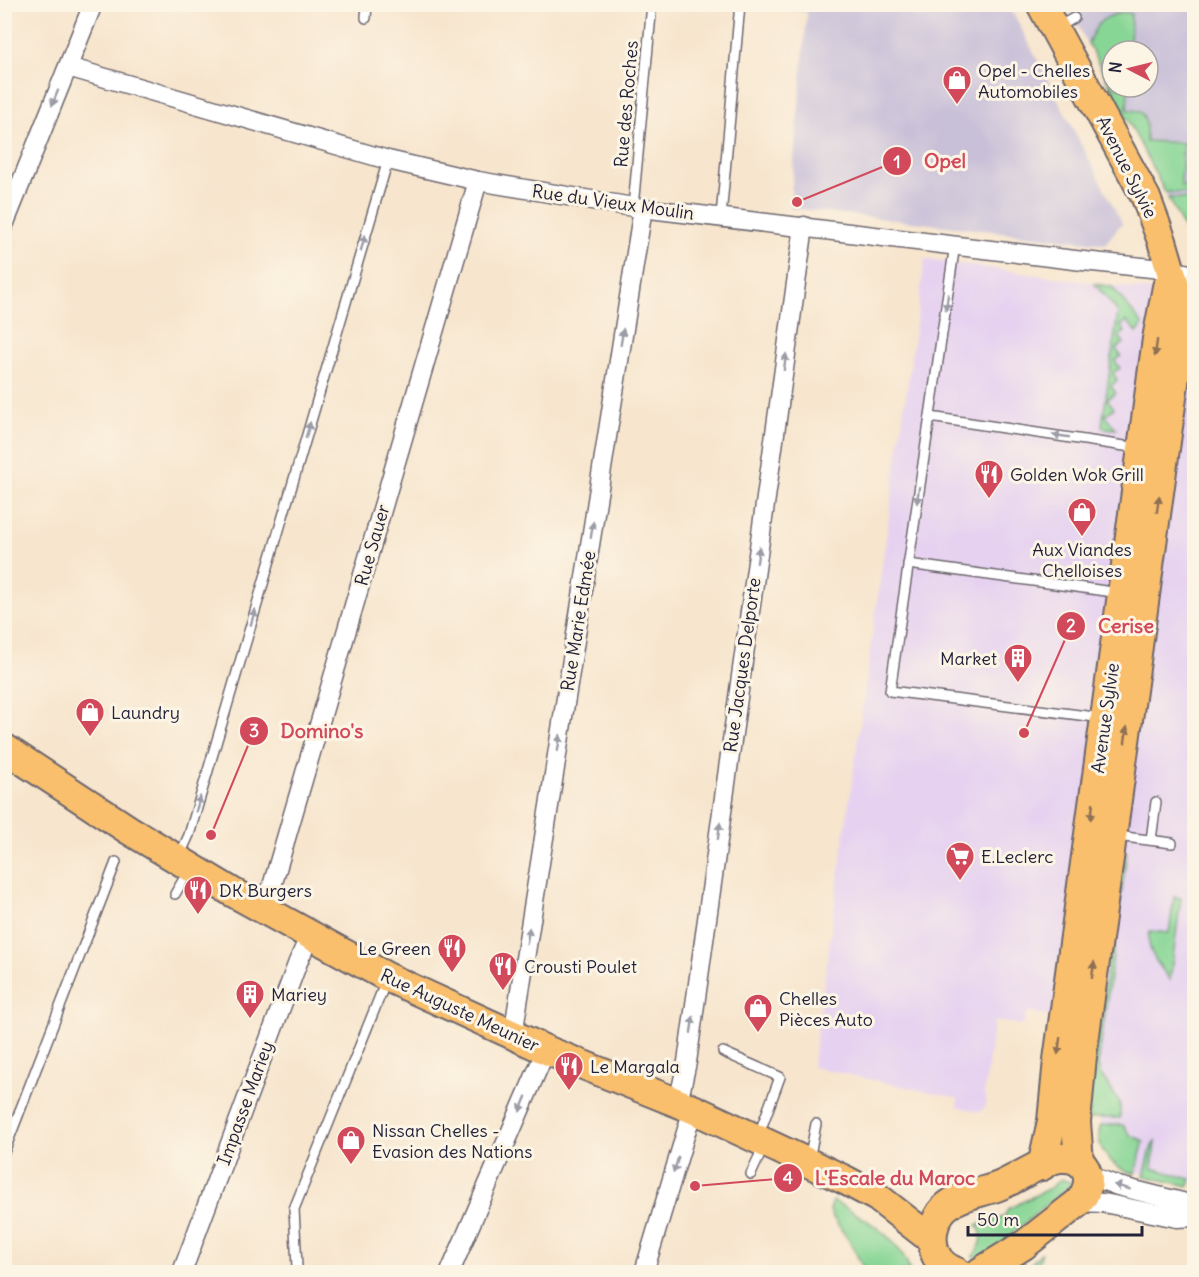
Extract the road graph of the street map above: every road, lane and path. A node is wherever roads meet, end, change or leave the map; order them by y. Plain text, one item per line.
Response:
1 (93, 4) edge
2 (367, 4) edge
3 (652, 4) edge
4 (740, 4) edge
5 (1041, 4) edge
6 (366, 18) dead end
7 (68, 67) junction
8 (387, 160) junction
9 (478, 181) junction
10 (638, 207) junction
11 (721, 217) junction
12 (4, 225) edge
13 (804, 226) junction
14 (955, 244) junction
15 (1183, 273) edge
16 (930, 417) junction
17 (1131, 446) junction
18 (908, 564) junction
19 (1123, 594) junction
20 (1105, 719) junction
21 (4, 748) edge
22 (1156, 802) dead end
23 (1111, 835) junction
24 (1151, 840) junction
25 (1172, 843) dead end
26 (116, 862) dead end
27 (184, 863) junction
28 (175, 894) dead end
29 (262, 908) junction
30 (310, 935) junction
31 (387, 977) junction
32 (513, 1035) junction
33 (546, 1050) junction
34 (723, 1052) dead end
35 (685, 1106) junction
36 (816, 1124) dead end
37 (762, 1140) junction
38 (4, 1152) edge
39 (809, 1163) junction
40 (1041, 1166) junction
41 (1084, 1169) junction
42 (751, 1174) dead end
43 (1079, 1202) junction
44 (1194, 1211) edge
45 (1194, 1216) edge
46 (932, 1240) junction
47 (948, 1271) edge
48 (182, 1272) edge
49 (295, 1272) edge
50 (450, 1272) edge
51 (644, 1272) edge
52 (980, 1272) edge

1 - 7 street
2 - 6 lane
3 - 10 lane, Rue des Roches
4 - 11 lane
5 - 15 main road, Avenue Sylvie
7 - 8 street, Rue du Vieux Moulin
7 -> 12 street
8 - 9 street, Rue du Vieux Moulin
27 -> 8 lane
9 - 10 street, Rue du Vieux Moulin
9 - 29 street, Rue Sauer
10 - 11 street, Rue du Vieux Moulin
32 -> 10 street, Rue Marie Edmée
11 - 13 street, Rue du Vieux Moulin
13 - 14 street, Rue du Vieux Moulin
35 -> 13 street, Rue Jacques Delporte
14 - 15 street, Rue du Vieux Moulin
14 -> 16 lane
15 -> 17 main road, Avenue Sylvie
23 -> 15 main road, Avenue Sylvie
17 -> 16 lane
16 -> 18 lane
17 - 19 main road, Avenue Sylvie
18 - 19 lane
18 - 20 lane
19 - 20 main road, Avenue Sylvie
20 -> 40 main road, Avenue Sylvie
21 - 27 main road, Rue Auguste Meunier
22 - 24 lane
23 - 24 lane
41 -> 23 main road, Avenue Sylvie
24 - 25 lane
26 - 38 lane
27 - 28 lane
27 - 29 main road, Rue Auguste Meunier
29 - 30 main road, Rue Auguste Meunier
30 - 31 main road, Rue Auguste Meunier
30 - 48 street, Impasse Mariey
31 - 32 main road, Rue Auguste Meunier
31 - 49 lane
32 - 33 main road, Rue Auguste Meunier
33 - 35 main road, Rue Auguste Meunier
33 -> 50 street
34 - 37 lane
35 - 37 main road, Rue Auguste Meunier
35 -> 51 street, Rue Jacques Delporte
36 - 39 lane
37 - 39 main road, Rue Auguste Meunier
37 - 42 lane
39 - 46 main road, Rue Auguste Meunier
40 - 41 main road
40 - 46 main road
41 - 43 main road
44 -> 41 street
43 - 45 street
43 - 52 main road
46 - 47 main road

